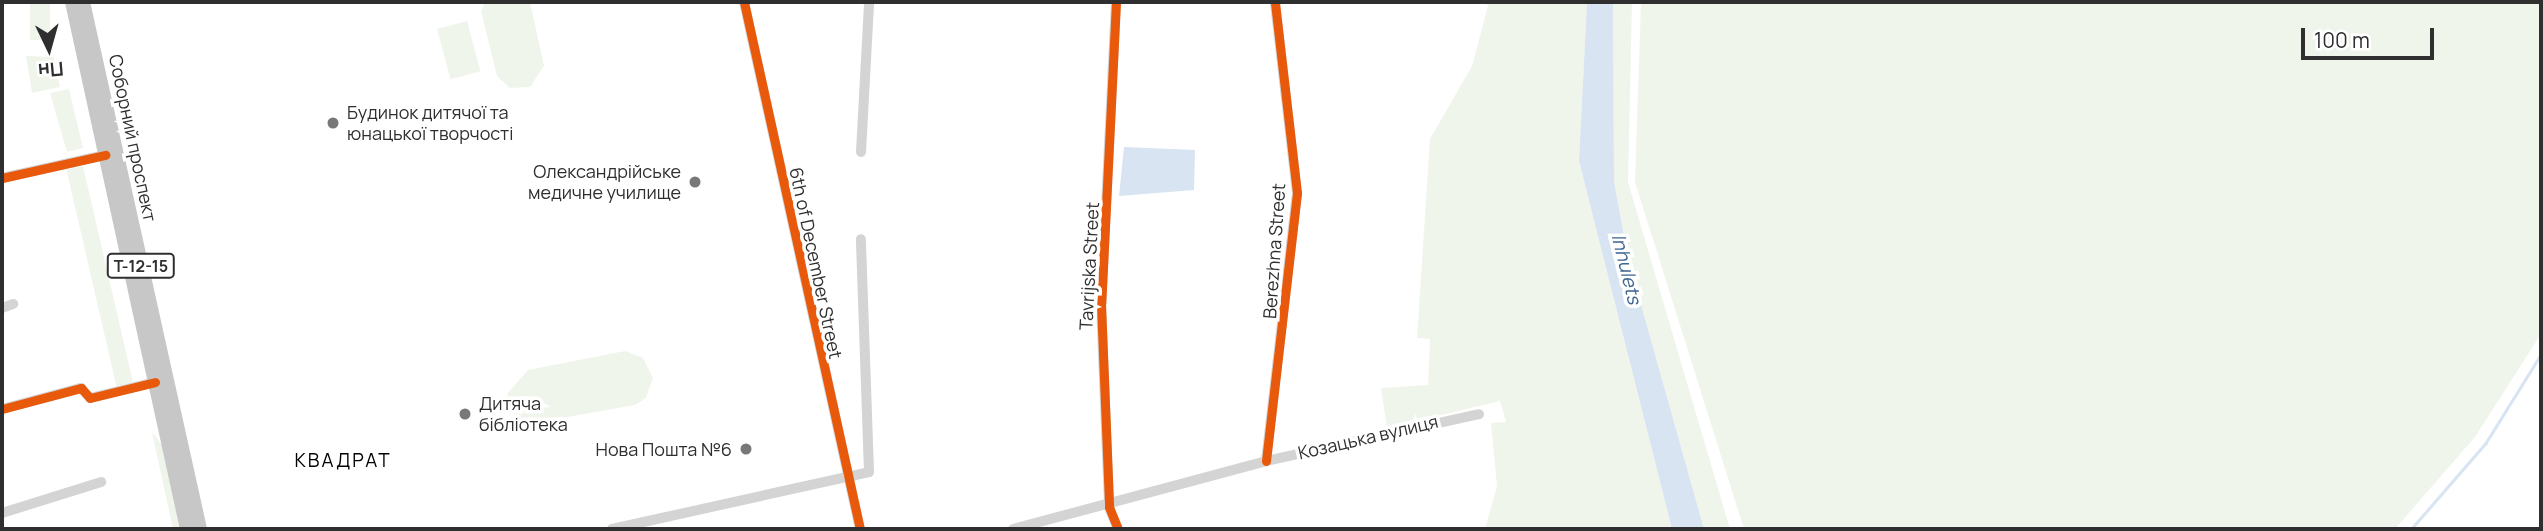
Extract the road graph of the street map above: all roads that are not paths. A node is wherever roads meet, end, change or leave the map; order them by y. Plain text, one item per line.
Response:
1 (72, 2) edge
2 (83, 2) edge
3 (744, 2) edge
4 (869, 2) edge
5 (1116, 2) edge
6 (1275, 2) edge
7 (861, 152) dead end
8 (111, 154) junction
9 (2, 178) edge
10 (861, 239) dead end
11 (13, 304) dead end
12 (2, 308) edge
13 (155, 382) junction
14 (2, 409) edge
15 (1479, 414) dead end
16 (1266, 461) junction
17 (848, 479) junction
18 (102, 482) dead end
19 (1109, 507) junction
20 (2, 513) edge
21 (187, 529) edge
22 (200, 529) edge
23 (611, 529) edge
24 (860, 529) edge
25 (1013, 529) edge
26 (1118, 529) edge

1 - 8 main road, Соборний проспект / Т-12-15
2 - 8 main road, Соборний проспект / Т-12-15
3 - 17 street, 6th of December Street
4 - 7 street
5 - 19 street, Tavrijska Street
6 - 16 street, Berezhna Street
8 - 9 street
8 - 13 main road, Соборний проспект / Т-12-15
8 - 22 main road, Соборний проспект / Т-12-15
10 - 17 street, 6th of December Street
11 - 12 street
13 - 14 street
13 - 21 main road, Соборний проспект / Т-12-15
15 - 16 street, Козацька вулиця
16 - 19 street, Козацька вулиця
17 - 23 street
17 - 24 street, 6th of December Street
18 - 20 street
19 - 25 street, Козацька вулиця
19 - 26 street, Tavrijska Street

